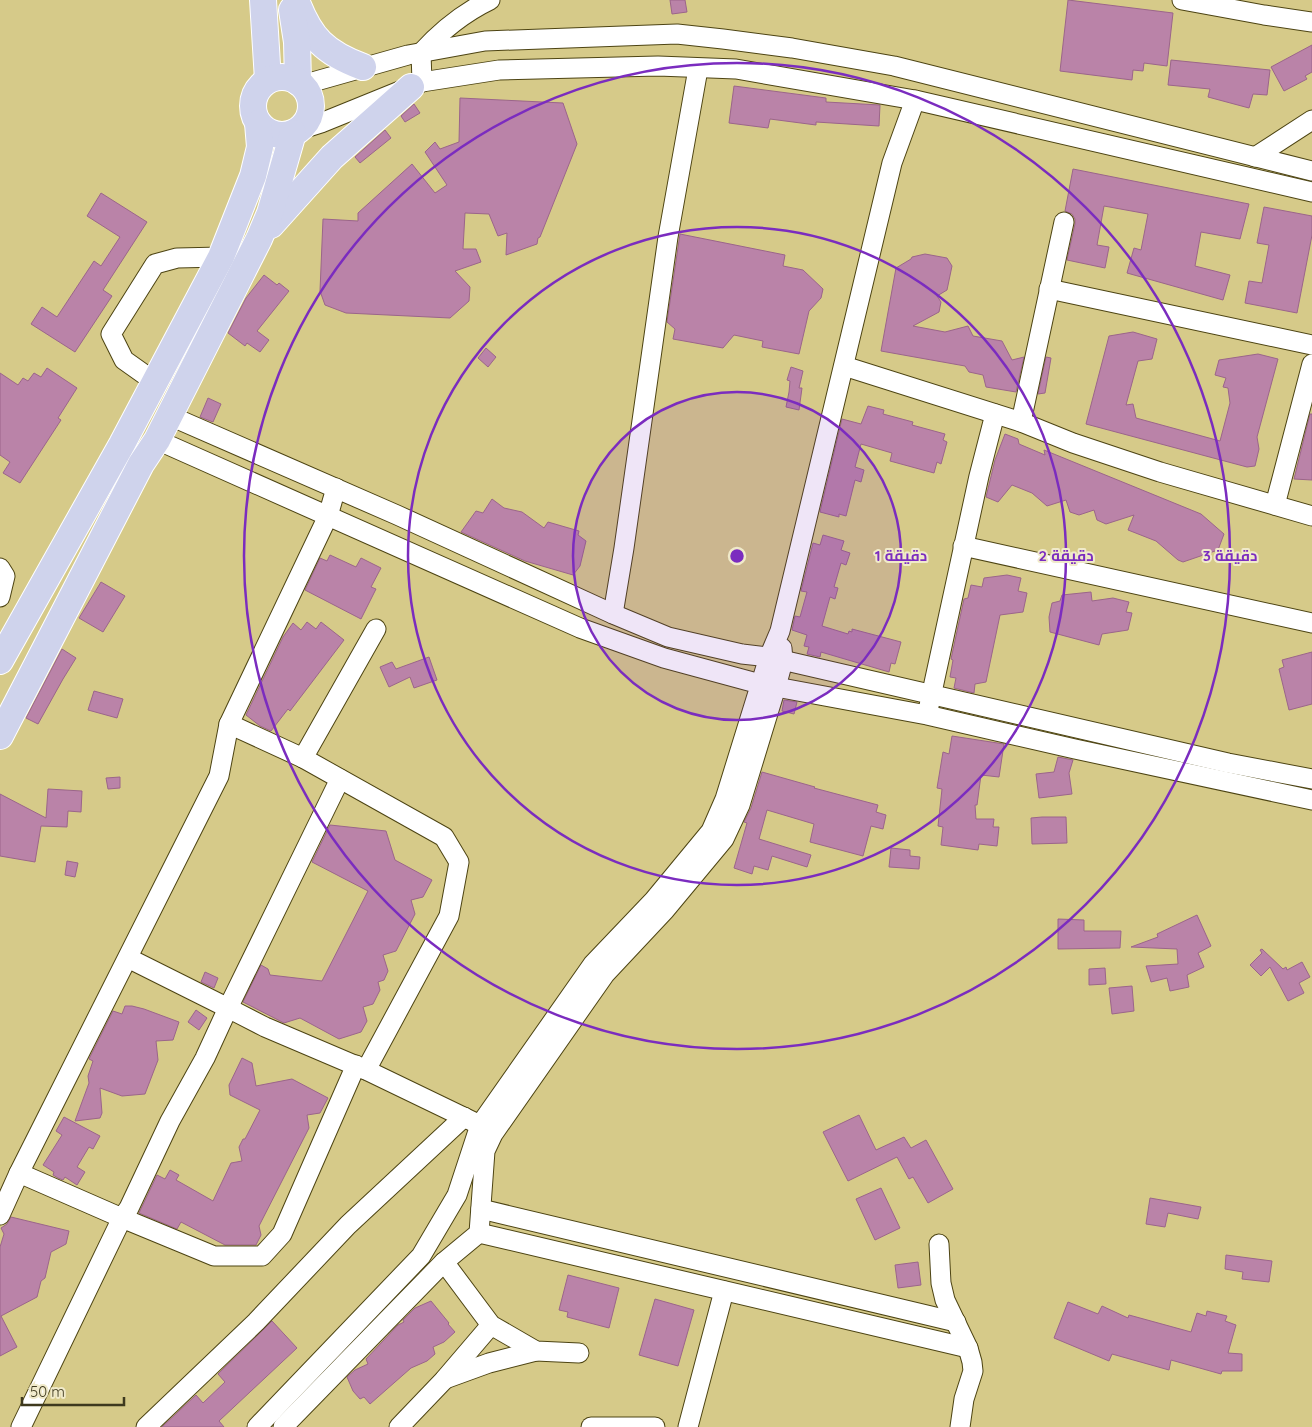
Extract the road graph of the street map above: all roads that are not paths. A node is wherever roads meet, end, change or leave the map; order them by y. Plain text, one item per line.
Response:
1 (263, 0) edge
2 (290, 0) edge
3 (296, 0) edge
4 (490, 0) edge
5 (1182, 0) edge
6 (1312, 22) edge
7 (421, 53) junction
8 (363, 67) junction
9 (698, 69) junction
10 (268, 80) junction
11 (300, 83) junction
12 (416, 85) junction
13 (915, 100) junction
14 (1312, 120) edge
15 (258, 123) junction
16 (296, 131) junction
17 (1255, 157) junction
18 (1312, 171) edge
19 (1312, 192) edge
20 (1064, 222) dead end
21 (259, 239) junction
22 (221, 257) junction
23 (1049, 289) junction
24 (1312, 345) edge
25 (1312, 364) edge
26 (844, 366) junction
27 (155, 382) junction
28 (996, 414) junction
29 (168, 415) junction
30 (1021, 422) junction
31 (157, 440) junction
32 (336, 488) junction
33 (1275, 505) junction
34 (328, 516) junction
35 (1312, 516) edge
36 (964, 546) junction
37 (0, 568) edge
38 (0, 597) edge
39 (613, 614) junction
40 (1312, 623) edge
41 (376, 629) dead end
42 (776, 659) junction
43 (0, 660) edge
44 (768, 685) junction
45 (932, 695) junction
46 (927, 715) junction
47 (229, 724) junction
48 (0, 736) edge
49 (303, 758) junction
50 (340, 779) junction
51 (1312, 779) edge
52 (1312, 800) edge
53 (128, 958) junction
54 (228, 1008) junction
55 (361, 1067) junction
56 (479, 1125) junction
57 (18, 1174) junction
58 (481, 1209) junction
59 (0, 1216) edge
60 (122, 1218) junction
61 (479, 1233) junction
62 (939, 1244) dead end
63 (444, 1262) junction
64 (724, 1291) junction
65 (956, 1322) junction
66 (491, 1325) junction
67 (968, 1348) junction
68 (536, 1351) junction
69 (579, 1353) dead end
70 (444, 1380) junction
71 (21, 1427) edge
72 (146, 1427) edge
73 (257, 1427) edge
74 (283, 1427) edge
75 (399, 1427) edge
76 (591, 1427) edge
77 (655, 1427) edge
78 (688, 1427) edge
79 (960, 1427) edge

1 - 10 highway
2 - 11 highway
3 - 8 highway
4 - 7 street
5 - 6 street
7 - 8 street
7 - 12 street
7 - 17 street
8 - 11 street
9 - 12 street
9 - 13 street
9 - 39 street
10 - 11 highway
10 - 15 highway
11 - 16 highway
12 - 16 street
12 - 21 highway
13 - 19 street
13 - 26 street
14 - 17 street
15 - 16 highway
15 - 22 highway
16 - 21 highway
17 - 18 street
20 - 23 street
21 - 29 highway
22 - 27 highway
22 - 27 street
23 - 24 street
23 - 30 street
25 - 33 street
26 - 28 street
26 - 42 street
27 - 43 highway
28 - 30 street
28 - 36 street
29 - 31 highway
29 - 32 street
30 - 33 street
31 - 34 street
31 - 48 highway
32 - 34 street
32 - 39 street
33 - 35 street
34 - 44 street
34 - 47 street
36 - 40 street
36 - 45 street
37 - 38 street
39 - 42 street
41 - 49 street
42 - 44 street
42 - 45 street
44 - 46 street
44 - 56 street
45 - 46 street
45 - 51 street
46 - 52 street
47 - 49 street
47 - 53 street
49 - 50 street
50 - 54 street
50 - 55 street
53 - 54 street
53 - 57 street
54 - 55 street
54 - 60 street
55 - 56 street
55 - 60 street
56 - 58 street
56 - 72 street
56 - 73 street
57 - 59 street
57 - 60 street
58 - 61 street
58 - 65 street
60 - 71 street
61 - 63 street
61 - 64 street
62 - 65 street
63 - 66 street
63 - 74 street
64 - 67 street
64 - 78 street
65 - 67 street
66 - 68 street
66 - 70 street
67 - 79 street
68 - 69 street
68 - 70 street
70 - 75 street
76 - 77 street

